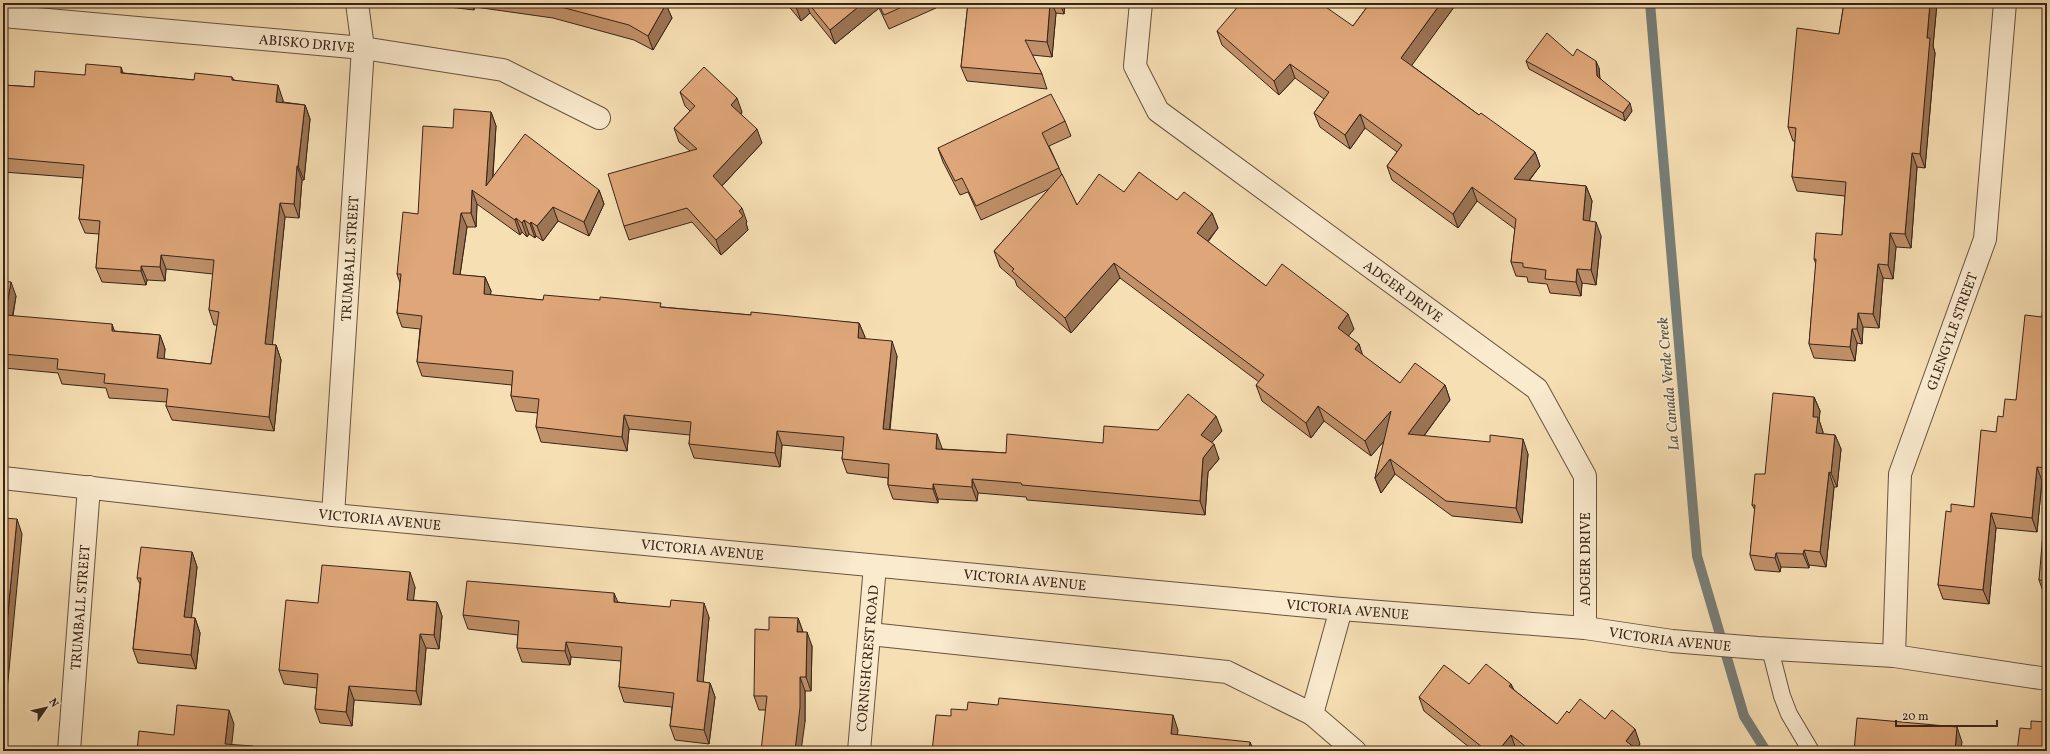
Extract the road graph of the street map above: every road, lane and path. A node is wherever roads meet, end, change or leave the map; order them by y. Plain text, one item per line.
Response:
1 (357, 3) edge
2 (1141, 3) edge
3 (2006, 3) edge
4 (3, 16) edge
5 (363, 48) junction
6 (598, 118) dead end
7 (3, 478) edge
8 (89, 487) junction
9 (333, 515) junction
10 (875, 566) junction
11 (1341, 609) junction
12 (1586, 628) junction
13 (870, 634) junction
14 (1764, 648) junction
15 (1894, 656) junction
16 (2047, 679) edge
17 (1312, 714) junction
18 (69, 751) edge
19 (859, 751) edge
20 (1355, 751) edge
21 (1811, 751) edge

1 - 5 street, TRUMBALL STREET
2 - 12 street, ADGER DRIVE
3 - 15 street, GLENGYLE STREET
4 - 5 street, ABISKO DRIVE
5 - 6 street, ABISKO DRIVE
5 - 9 street, TRUMBALL STREET
7 - 8 street, VICTORIA AVENUE
8 - 9 street, VICTORIA AVENUE
8 - 18 street, TRUMBALL STREET
9 - 10 street, VICTORIA AVENUE
10 - 11 street, VICTORIA AVENUE
10 - 13 street, CORNISHCREST ROAD
11 - 12 street, VICTORIA AVENUE
11 - 17 street
12 - 14 street, VICTORIA AVENUE
13 - 17 street
13 - 19 street, CORNISHCREST ROAD
14 - 15 street, VICTORIA AVENUE
14 - 21 lane
15 - 16 street, VICTORIA AVENUE
17 - 20 street

